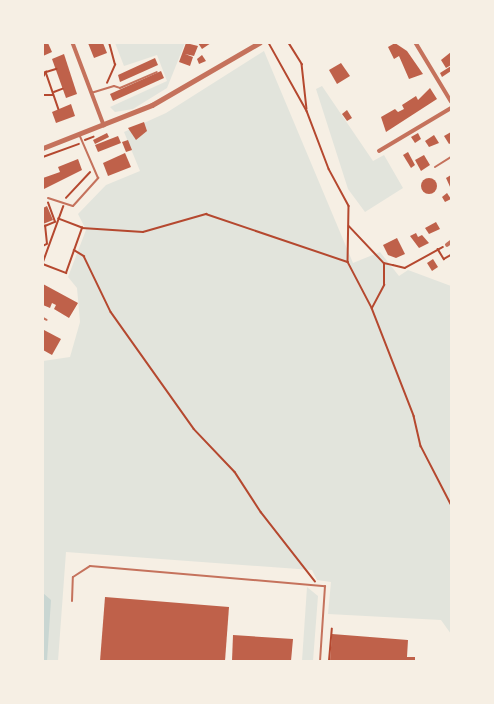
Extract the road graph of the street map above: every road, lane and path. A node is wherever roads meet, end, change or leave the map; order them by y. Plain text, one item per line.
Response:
1 (73, 43) edge
2 (109, 43) edge
3 (259, 43) edge
4 (269, 43) edge
5 (289, 43) edge
6 (416, 43) edge
7 (56, 69) dead end
8 (46, 72) junction
9 (157, 72) dead end
10 (43, 73) edge
11 (43, 77) edge
12 (62, 89) dead end
13 (103, 89) junction
14 (91, 93) junction
15 (53, 94) junction
16 (43, 95) edge
17 (451, 101) edge
18 (451, 108) edge
19 (59, 109) dead end
20 (307, 111) junction
21 (104, 125) junction
22 (80, 134) junction
23 (93, 137) dead end
24 (82, 142) junction
25 (78, 144) junction
26 (43, 148) edge
27 (379, 151) dead end
28 (82, 152) dead end
29 (43, 157) edge
30 (451, 157) edge
31 (87, 166) dead end
32 (435, 167) dead end
33 (48, 198) joint
34 (64, 205) junction
35 (59, 218) junction
36 (54, 219) junction
37 (349, 226) junction
38 (82, 228) junction
39 (451, 242) edge
40 (47, 244) junction
41 (446, 244) joint
42 (43, 246) edge
43 (48, 248) junction
44 (438, 249) junction
45 (74, 250) junction
46 (451, 255) edge
47 (348, 262) junction
48 (43, 264) edge
49 (384, 264) junction
50 (372, 308) junction
51 (43, 318) edge
52 (47, 320) dead end
53 (451, 504) edge
54 (317, 586) junction
55 (72, 601) dead end
56 (332, 629) dead end
57 (320, 661) edge
58 (329, 661) edge

1 - 14 street
2 - 13 path
3 - 21 street
4 - 20 path
5 - 20 path
6 - 17 street
7 - 8 path
8 - 10 path
8 - 11 path
8 - 15 path
9 - 13 lane
12 - 15 path
13 - 14 lane
14 - 21 street
15 - 16 path
15 - 19 path
18 - 27 street
20 - 37 path
21 - 22 street
22 - 24 lane
22 - 26 street
23 - 24 path
24 - 25 path
24 - 34 lane
25 - 28 path
25 - 29 path
30 - 32 lane
31 - 34 path
33 - 34 lane
33 - 36 path
34 - 35 path
35 - 36 path
35 - 38 path
35 - 43 path
36 - 40 path
37 - 47 path
37 - 49 path
38 - 45 path
38 - 47 path
39 - 41 street
40 - 42 path
40 - 43 path
41 - 44 path
43 - 48 path
44 - 46 path
44 - 49 path
45 - 48 path
45 - 54 path
47 - 50 path
49 - 50 path
50 - 53 path
51 - 52 lane
54 - 55 lane
54 - 57 lane
56 - 58 path

